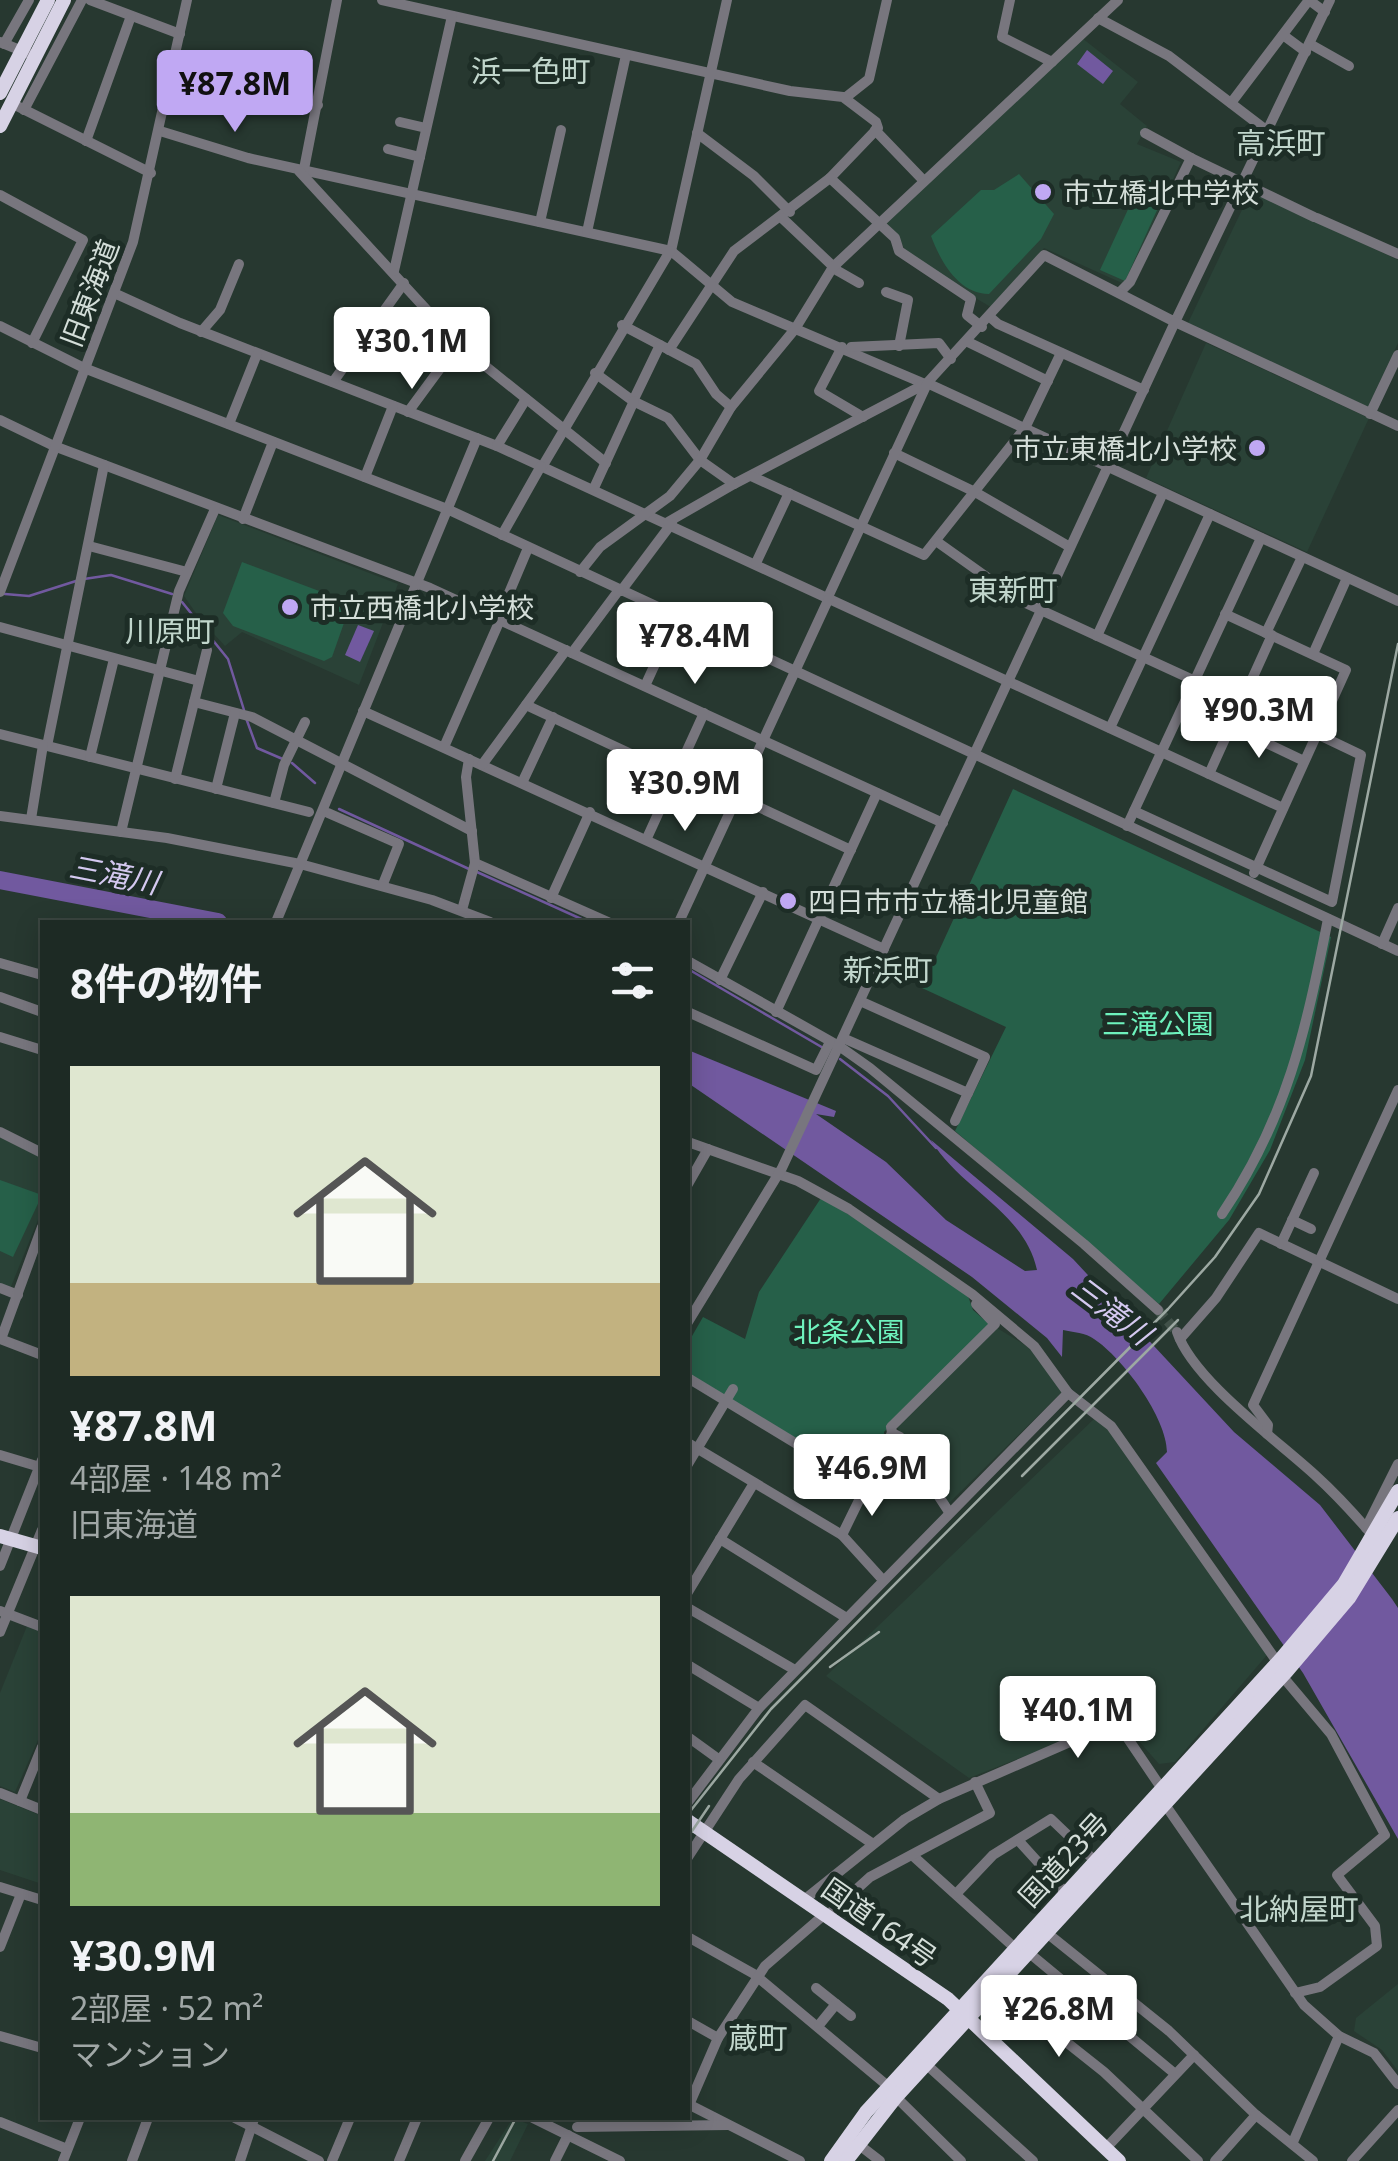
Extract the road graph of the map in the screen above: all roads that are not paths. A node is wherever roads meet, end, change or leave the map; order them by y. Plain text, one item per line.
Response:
1 (28, 0) edge
2 (48, 0) edge
3 (64, 0) edge
4 (82, 0) edge
5 (90, 0) edge
6 (186, 0) edge
7 (338, 0) edge
8 (382, 0) edge
9 (727, 0) edge
10 (887, 0) edge
11 (1010, 0) edge
12 (1118, 0) edge
13 (1330, 0) edge
14 (1325, 12) junction
15 (131, 16) junction
16 (452, 16) junction
17 (1098, 18) junction
18 (180, 34) junction
19 (1282, 34) junction
20 (2, 43) edge
21 (1308, 48) junction
22 (626, 56) junction
23 (35, 57) junction
24 (1052, 62) junction
25 (1349, 66) dead end
26 (711, 74) junction
27 (845, 98) junction
28 (292, 100) dead end
29 (12, 102) edge
30 (1231, 103) junction
31 (318, 105) junction
32 (400, 122) dead end
33 (0, 126) edge
34 (426, 128) junction
35 (561, 130) dead end
36 (875, 130) junction
37 (1266, 130) junction
38 (160, 131) junction
39 (697, 133) junction
40 (1145, 133) dead end
41 (86, 141) junction
42 (388, 150) dead end
43 (420, 157) junction
44 (1191, 158) junction
45 (298, 168) junction
46 (151, 174) junction
47 (830, 178) junction
48 (924, 181) junction
49 (1241, 181) junction
50 (412, 193) junction
51 (0, 195) edge
52 (786, 215) junction
53 (540, 222) junction
54 (877, 224) junction
55 (587, 232) junction
56 (670, 251) junction
57 (1398, 254) edge
58 (239, 264) dead end
59 (833, 268) junction
60 (394, 272) junction
61 (404, 283) junction
62 (711, 283) junction
63 (859, 283) dead end
64 (1121, 291) junction
65 (886, 292) dead end
66 (114, 293) junction
67 (990, 317) junction
68 (1175, 322) junction
69 (622, 325) junction
70 (0, 326) edge
71 (982, 326) junction
72 (795, 329) junction
73 (202, 332) junction
74 (968, 342) junction
75 (32, 343) junction
76 (458, 344) junction
77 (899, 346) junction
78 (665, 348) junction
79 (843, 348) junction
80 (1061, 352) junction
81 (258, 354) junction
82 (1398, 355) edge
83 (951, 359) junction
84 (84, 368) junction
85 (595, 374) junction
86 (1048, 381) junction
87 (333, 382) junction
88 (926, 383) junction
89 (1144, 390) junction
90 (526, 399) junction
91 (633, 401) junction
92 (393, 406) junction
93 (732, 407) junction
94 (408, 412) junction
95 (1370, 414) junction
96 (863, 417) junction
97 (0, 420) edge
98 (229, 424) junction
99 (1398, 426) edge
100 (564, 428) junction
101 (1026, 428) junction
102 (476, 438) junction
103 (273, 442) junction
104 (54, 446) junction
105 (497, 446) junction
106 (894, 454) junction
107 (700, 460) junction
108 (606, 462) junction
109 (104, 465) junction
110 (542, 466) junction
111 (1108, 467) junction
112 (751, 476) junction
113 (365, 478) junction
114 (734, 484) junction
115 (594, 488) junction
116 (974, 492) junction
117 (789, 493) junction
118 (1163, 493) junction
119 (215, 509) junction
120 (447, 510) junction
121 (648, 513) junction
122 (1210, 514) junction
123 (243, 519) junction
124 (670, 522) junction
125 (860, 526) junction
126 (502, 535) junction
127 (1260, 538) junction
128 (936, 541) junction
129 (89, 546) junction
130 (1070, 547) junction
131 (528, 548) junction
132 (1302, 557) junction
133 (756, 563) junction
134 (186, 572) junction
135 (580, 572) junction
136 (1347, 578) junction
137 (416, 584) junction
138 (620, 591) junction
139 (0, 592) edge
140 (829, 598) junction
141 (1398, 602) edge
142 (1042, 610) junction
143 (1225, 614) junction
144 (677, 616) junction
145 (498, 619) junction
146 (0, 627) edge
147 (1269, 634) junction
148 (1097, 636) junction
149 (70, 647) junction
150 (207, 650) dead end
151 (569, 651) junction
152 (1312, 654) junction
153 (1143, 658) junction
154 (114, 659) junction
155 (159, 670) junction
156 (796, 670) junction
157 (200, 680) junction
158 (1251, 680) junction
159 (1009, 681) junction
160 (1194, 681) junction
161 (644, 686) junction
162 (194, 702) junction
163 (1241, 702) junction
164 (526, 705) junction
165 (363, 711) junction
166 (237, 713) junction
167 (704, 714) junction
168 (1326, 715) junction
169 (553, 718) junction
170 (306, 722) dead end
171 (1231, 726) junction
172 (1110, 728) junction
173 (1317, 734) junction
174 (0, 737) edge
175 (296, 741) junction
176 (764, 741) junction
177 (45, 745) junction
178 (444, 748) junction
179 (1161, 752) junction
180 (975, 754) junction
181 (90, 756) junction
182 (469, 759) junction
183 (1304, 760) junction
184 (340, 764) junction
185 (482, 765) junction
186 (136, 768) junction
187 (676, 774) junction
188 (1209, 774) junction
189 (175, 779) junction
190 (522, 782) junction
191 (216, 789) junction
192 (877, 793) junction
193 (738, 797) junction
194 (274, 804) junction
195 (1283, 808) junction
196 (1134, 811) junction
197 (308, 812) dead end
198 (590, 812) junction
199 (328, 813) dead end
200 (0, 816) edge
201 (31, 819) junction
202 (943, 823) junction
203 (1127, 826) junction
204 (472, 831) junction
205 (121, 832) junction
206 (647, 838) junction
207 (851, 850) junction
208 (706, 865) junction
209 (299, 866) junction
210 (1256, 867) junction
211 (474, 869) junction
212 (1249, 882) junction
213 (382, 884) junction
214 (763, 892) junction
215 (551, 898) junction
216 (1398, 908) edge
217 (462, 910) junction
218 (820, 919) junction
219 (1328, 919) junction
220 (277, 920) edge
221 (485, 920) edge
222 (603, 920) edge
223 (680, 920) edge
224 (1382, 944) junction
225 (884, 950) junction
226 (1398, 951) edge
227 (690, 962) edge
228 (0, 963) edge
229 (40, 973) edge
230 (720, 980) junction
231 (0, 997) edge
232 (860, 1001) junction
233 (40, 1011) edge
234 (776, 1012) junction
235 (690, 1013) edge
236 (0, 1036) edge
237 (834, 1046) junction
238 (40, 1049) edge
239 (1398, 1090) edge
240 (968, 1093) junction
241 (1385, 1118) junction
242 (955, 1121) dead end
243 (1398, 1124) edge
244 (0, 1132) edge
245 (690, 1143) edge
246 (708, 1149) junction
247 (40, 1152) edge
248 (780, 1171) junction
249 (1314, 1172) dead end
250 (690, 1180) edge
251 (1222, 1214) dead end
252 (1292, 1220) junction
253 (1311, 1229) dead end
254 (40, 1233) edge
255 (1281, 1244) junction
256 (1320, 1263) junction
257 (0, 1288) edge
258 (972, 1294) junction
259 (18, 1295) junction
260 (1398, 1299) edge
261 (692, 1305) edge
262 (1158, 1310) tunnel mouth
263 (0, 1339) edge
264 (40, 1354) edge
265 (690, 1379) edge
266 (733, 1389) dead end
267 (1068, 1393) junction
268 (726, 1402) junction
269 (892, 1433) junction
270 (1267, 1434) junction
271 (692, 1446) edge
272 (0, 1455) edge
273 (40, 1464) edge
274 (1398, 1464) edge
275 (40, 1466) edge
276 (754, 1482) junction
277 (866, 1486) junction
278 (1398, 1490) edge
279 (948, 1512) junction
280 (1398, 1518) edge
281 (842, 1535) junction
282 (5, 1537) edge
283 (720, 1539) junction
284 (1372, 1540) junction
285 (39, 1547) edge
286 (0, 1566) edge
287 (882, 1579) junction
288 (690, 1589) edge
289 (690, 1609) edge
290 (4, 1612) edge
291 (845, 1617) junction
292 (40, 1626) edge
293 (0, 1632) edge
294 (690, 1666) edge
295 (1282, 1668) junction
296 (794, 1670) junction
297 (759, 1708) junction
298 (690, 1739) edge
299 (40, 1752) edge
300 (717, 1758) junction
301 (753, 1762) junction
302 (975, 1782) junction
303 (1162, 1789) junction
304 (0, 1793) edge
305 (939, 1798) junction
306 (690, 1799) edge
307 (20, 1801) junction
308 (1166, 1806) junction
309 (40, 1809) edge
310 (690, 1822) edge
311 (703, 1832) junction
312 (1018, 1840) junction
313 (874, 1844) junction
314 (690, 1854) edge
315 (912, 1855) junction
316 (1095, 1861) junction
317 (0, 1887) edge
318 (1066, 1893) junction
319 (21, 1894) junction
320 (956, 1894) junction
321 (40, 1899) edge
322 (804, 1900) junction
323 (826, 1915) junction
324 (1047, 1934) junction
325 (690, 1938) edge
326 (0, 1947) edge
327 (1022, 1950) junction
328 (759, 1977) junction
329 (997, 1987) junction
330 (816, 1988) dead end
331 (1295, 1993) junction
332 (836, 2004) junction
333 (963, 2014) junction
334 (851, 2016) dead end
335 (690, 2023) edge
336 (819, 2025) junction
337 (0, 2036) edge
338 (1339, 2036) junction
339 (718, 2038) junction
340 (40, 2047) edge
341 (1194, 2055) junction
342 (928, 2064) junction
343 (1174, 2073) junction
344 (1398, 2084) edge
345 (892, 2092) junction
346 (690, 2100) edge
347 (690, 2105) edge
348 (1144, 2107) junction
349 (1398, 2110) edge
350 (1256, 2114) junction
351 (79, 2120) edge
352 (147, 2120) edge
353 (349, 2120) edge
354 (416, 2120) edge
355 (488, 2120) edge
356 (540, 2120) edge
357 (254, 2121) edge
358 (0, 2122) edge
359 (728, 2125) junction
360 (574, 2129) edge
361 (1293, 2142) junction
362 (858, 2144) junction
363 (1106, 2148) junction
364 (68, 2149) junction
365 (63, 2161) edge
366 (132, 2161) edge
367 (240, 2161) edge
368 (320, 2161) edge
369 (332, 2161) edge
370 (399, 2161) edge
371 (465, 2161) edge
372 (555, 2161) edge
373 (620, 2161) edge
374 (800, 2161) edge
375 (831, 2161) edge
376 (846, 2161) edge
377 (880, 2161) edge
378 (961, 2161) edge
379 (1034, 2161) edge
380 (1119, 2161) edge
381 (1198, 2161) edge
382 (1216, 2161) edge
383 (1313, 2161) edge
384 (1352, 2161) edge

1 - 20 street
2 - 23 highway
3 - 23 highway
4 - 23 street
5 - 15 street
6 - 18 street, 旧東海道
7 - 31 street
8 - 16 street
9 - 26 street
10 - 27 street
11 - 24 street
12 - 17 street
13 - 14 street
14 - 19 street
14 - 21 street
15 - 18 street
15 - 41 street
16 - 22 street
16 - 34 street
17 - 24 street
17 - 30 street
18 - 38 street, 旧東海道
19 - 21 street
19 - 30 street
20 - 23 street
21 - 25 street
21 - 37 street
22 - 26 street
22 - 55 street
23 - 29 highway
24 - 48 street
26 - 27 street
26 - 39 street
27 - 36 street
28 - 31 street
29 - 33 highway
29 - 41 street
30 - 37 street
31 - 45 street
32 - 34 street
34 - 43 street
35 - 53 street
36 - 47 street
36 - 48 street
37 - 49 street
38 - 45 street
38 - 46 street, 旧東海道
39 - 52 street
39 - 56 street
40 - 44 street
41 - 46 street
42 - 43 street
43 - 50 street
44 - 49 street
44 - 64 street
45 - 50 street
45 - 60 street
46 - 66 street, 旧東海道
47 - 52 street
47 - 54 street
48 - 54 street
49 - 57 street
49 - 68 street
50 - 53 street
50 - 60 street
51 - 75 street
52 - 59 street
52 - 62 street
53 - 55 street
54 - 59 street
54 - 71 street
55 - 56 street
56 - 62 street
56 - 69 street
58 - 73 street
59 - 63 street
59 - 72 street
60 - 61 street
61 - 76 street
61 - 87 street
62 - 72 street
62 - 78 street
64 - 67 street
64 - 68 street
65 - 77 street
66 - 73 street
66 - 84 street, 旧東海道
67 - 71 street
67 - 80 street
68 - 89 street
68 - 95 street
69 - 78 street
69 - 85 street
70 - 75 street
71 - 74 street
72 - 79 street
72 - 93 street
73 - 81 street
74 - 83 street
74 - 86 street
75 - 84 street
76 - 90 street
76 - 94 street
77 - 79 street
77 - 83 street
78 - 91 street
78 - 93 street
79 - 88 street
79 - 96 street
80 - 86 street
80 - 89 street
81 - 87 street
81 - 98 street
82 - 95 street
83 - 88 street
84 - 98 street
84 - 104 street, 旧東海道
85 - 91 street
85 - 100 street
86 - 101 street
87 - 92 street
88 - 96 street
88 - 101 street
88 - 106 street
89 - 111 street
90 - 100 street
90 - 105 street
91 - 107 street
91 - 108 street
92 - 94 street
92 - 113 street
93 - 107 street
94 - 102 street
95 - 99 street
96 - 112 street
97 - 104 street
98 - 103 street
100 - 108 street
100 - 110 street
101 - 111 street
101 - 116 street
102 - 105 street
102 - 120 street
103 - 113 street
103 - 123 street
104 - 109 street
104 - 139 street, 旧東海道
105 - 110 street
106 - 116 street
106 - 125 street
107 - 114 street
107 - 121 street
108 - 115 street
109 - 119 street
109 - 129 street
110 - 115 street
110 - 126 street
111 - 118 street
111 - 130 street
112 - 114 street
112 - 117 street
113 - 120 street
114 - 124 street
115 - 121 street
116 - 128 street
116 - 130 street
117 - 125 street
117 - 133 street
118 - 122 street
118 - 148 street
119 - 123 street
119 - 134 street
120 - 126 street
120 - 137 street
121 - 124 street
121 - 135 street
122 - 127 street
122 - 153 street
123 - 137 street
124 - 133 street
124 - 138 street
125 - 128 street
125 - 140 street
126 - 131 street
127 - 132 street
127 - 143 street
128 - 142 street
129 - 134 street
129 - 149 street
130 - 142 street
131 - 135 street
131 - 145 street
132 - 136 street
132 - 147 street
133 - 140 street
134 - 155 street
135 - 138 street
136 - 141 street
136 - 152 street
137 - 145 street
137 - 165 street
138 - 144 street
138 - 151 street
140 - 156 street
140 - 159 street
142 - 148 street
142 - 159 street
143 - 147 street
143 - 160 street
144 - 156 street
144 - 161 street
145 - 151 street
145 - 178 street
146 - 149 street
147 - 152 street
147 - 158 street
148 - 153 street
149 - 154 street
149 - 177 street
150 - 157 street
151 - 161 street
151 - 164 street
152 - 168 street
153 - 160 street
153 - 172 street
154 - 155 street
154 - 181 street
155 - 157 street
155 - 186 street
156 - 176 street
156 - 180 street
157 - 162 street
158 - 163 street
158 - 168 street
159 - 172 street
159 - 180 street
160 - 163 street
160 - 179 street
161 - 167 street
162 - 166 street
162 - 189 street
163 - 171 street
164 - 169 street
164 - 185 street
165 - 178 street
165 - 184 street
166 - 175 street
166 - 191 street
167 - 176 street
167 - 187 street
168 - 173 street
169 - 187 street
169 - 190 street
170 - 175 street
171 - 183 street
171 - 188 street
172 - 179 street
173 - 183 street
173 - 210 street
174 - 177 street
175 - 184 street
175 - 194 street
176 - 192 street
176 - 193 street
177 - 181 street
177 - 201 street
178 - 182 street
179 - 188 street
179 - 196 street
180 - 202 street
180 - 203 street
181 - 186 street
182 - 185 street
182 - 204 street
183 - 195 street
184 - 204 street
184 - 209 street
185 - 190 street
186 - 189 street
186 - 205 street
187 - 206 street
188 - 195 street
189 - 191 street
190 - 198 street
191 - 194 street
192 - 202 street
192 - 207 street
193 - 207 street
193 - 208 street
194 - 197 street
195 - 210 street
196 - 203 street
196 - 210 street
198 - 206 street
198 - 215 street
199 - 213 street
200 - 201 street
201 - 205 street
202 - 225 street
203 - 212 street
204 - 211 street
205 - 209 street
206 - 208 street
207 - 218 street
208 - 214 street
208 - 223 street
209 - 213 street
209 - 220 street
210 - 212 street
211 - 215 street
211 - 217 street
212 - 219 street
213 - 217 street
214 - 218 street
214 - 230 street
215 - 222 street
216 - 224 street
217 - 221 street
218 - 225 street
218 - 234 street
219 - 224 street
219 - 251 street
224 - 226 street
225 - 232 street
227 - 230 street
228 - 229 street
230 - 234 street
231 - 233 street
232 - 237 street
232 - 240 street
234 - 237 street
235 - 237 street
236 - 238 street
237 - 240 street
237 - 248 street
237 - 262 street
239 - 241 street
240 - 242 street
241 - 243 street
241 - 256 street
244 - 247 street
245 - 246 street
246 - 248 street
246 - 250 street
248 - 258 street
248 - 261 street
249 - 252 street
252 - 253 street
252 - 255 street
254 - 259 street
255 - 256 street
255 - 270 street
256 - 260 street
256 - 270 street
257 - 259 street
258 - 267 street
258 - 269 street
259 - 263 street
263 - 264 street
265 - 268 street
266 - 268 street
267 - 279 street
267 - 295 street
268 - 271 street
268 - 277 street
269 - 277 street
269 - 279 street
270 - 284 street
271 - 276 street
272 - 273 street
274 - 284 street
275 - 282 street
276 - 281 street
276 - 283 street
277 - 281 street
278 - 284 highway, 国道23号
279 - 287 street
280 - 284 highway, 国道23号
281 - 287 street
282 - 285 highway
282 - 286 street
283 - 288 street
283 - 291 street
284 - 295 highway, 国道23号
285 - 290 street
287 - 291 street
289 - 296 street
290 - 292 street
290 - 293 street
291 - 296 street
294 - 297 street
295 - 303 highway, 国道23号
295 - 308 highway, 国道23号
295 - 331 street
296 - 297 street
297 - 300 street
298 - 300 street
299 - 307 street
300 - 306 street
301 - 305 street
301 - 311 street
301 - 313 street
302 - 303 street
302 - 305 street
302 - 315 street
303 - 308 street
303 - 316 highway, 国道23号
304 - 307 street
305 - 313 street
307 - 309 street
308 - 324 highway, 国道23号
308 - 331 street
310 - 311 highway, 国道164号
311 - 314 street
311 - 322 highway, 国道164号
312 - 316 street
312 - 318 street
312 - 320 street
313 - 322 street
315 - 320 street
315 - 323 street
316 - 318 highway, 国道23号
317 - 319 street
318 - 327 highway, 国道23号
319 - 321 street
319 - 326 street
320 - 327 street
322 - 323 highway, 国道164号
323 - 328 street
323 - 333 highway, 国道164号
324 - 327 highway, 国道23号
324 - 341 street
325 - 328 street
327 - 329 highway, 国道23号
327 - 333 highway, 国道23号
327 - 343 street
328 - 336 street
328 - 339 street
329 - 333 highway, 国道23号
329 - 348 street
330 - 332 street
331 - 338 street
332 - 334 street
332 - 336 street
333 - 342 highway, 国道23号
333 - 345 highway, 国道23号
333 - 363 highway, 国道164号
335 - 339 street
336 - 345 street
337 - 340 street
338 - 344 street
338 - 361 street
339 - 346 street
341 - 343 street
341 - 350 street
342 - 345 highway, 国道23号
342 - 379 street
343 - 348 street
345 - 362 highway, 国道23号
345 - 375 highway, 国道23号
345 - 378 street
347 - 359 street
348 - 363 street
348 - 381 street
349 - 384 street
350 - 361 street
350 - 382 street
351 - 364 street
352 - 366 street
353 - 369 street
354 - 370 street
355 - 371 street
356 - 360 street
357 - 367 street
357 - 368 street
358 - 364 street
359 - 360 street
359 - 374 street
360 - 372 street
360 - 373 street
361 - 383 street
362 - 376 highway, 国道23号
362 - 377 street
363 - 380 highway, 国道164号
364 - 365 street

